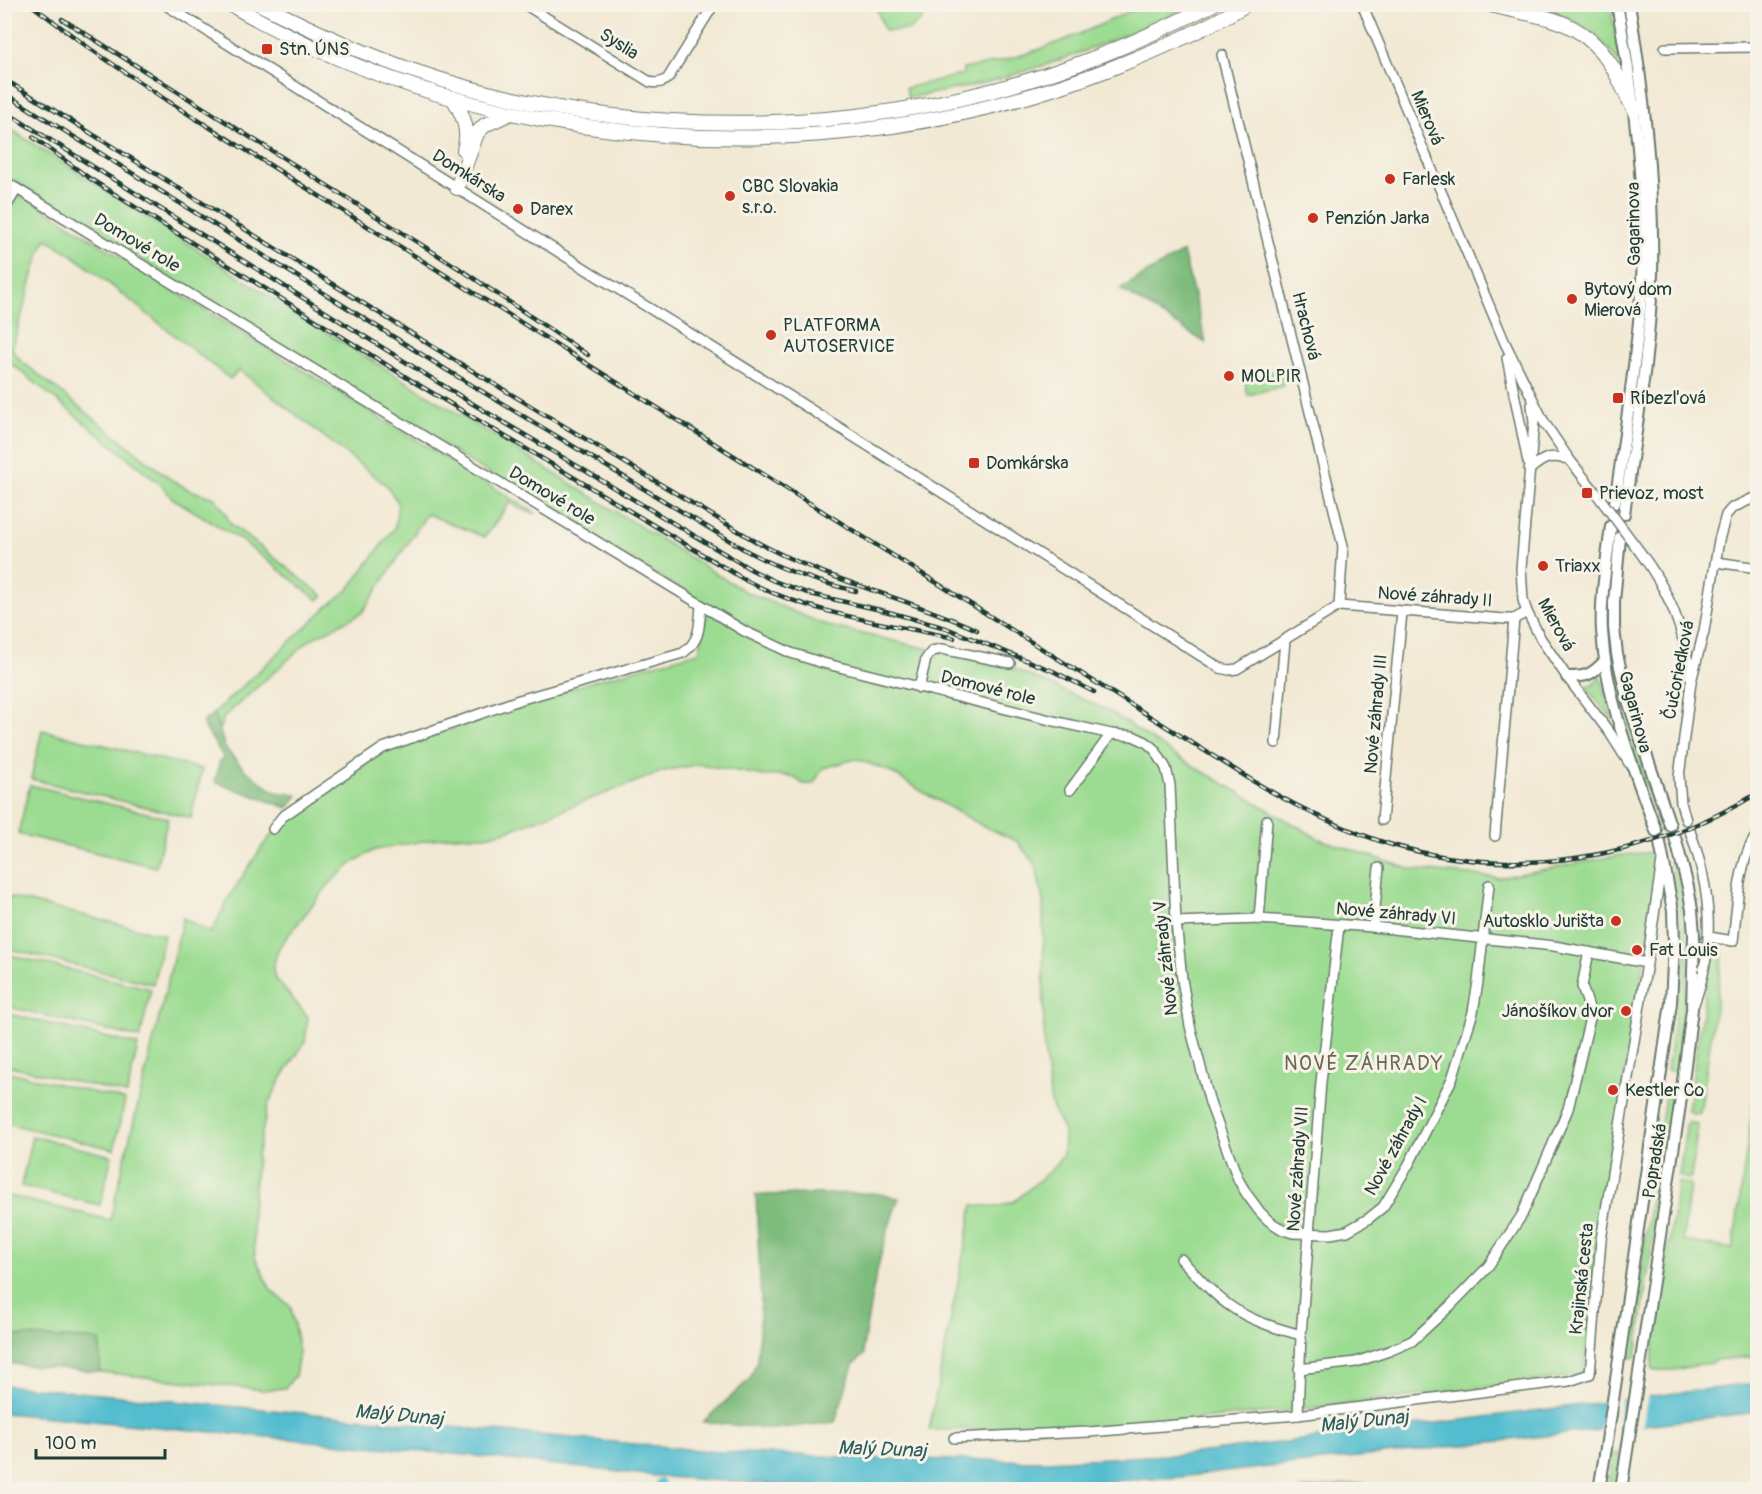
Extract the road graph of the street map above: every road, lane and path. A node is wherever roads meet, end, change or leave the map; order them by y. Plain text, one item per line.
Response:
1 (164, 4) edge
2 (230, 4) edge
3 (260, 4) edge
4 (524, 4) edge
5 (714, 4) edge
6 (1213, 4) edge
7 (1247, 4) edge
8 (1362, 4) edge
9 (1487, 4) edge
10 (1617, 4) edge
11 (1629, 4) edge
12 (1758, 47) edge
13 (1665, 48) dead end
14 (1222, 55) dead end
15 (453, 98) junction
16 (1634, 109) junction
17 (511, 113) junction
18 (4, 181) edge
19 (454, 186) junction
20 (17, 189) junction
21 (4, 210) edge
22 (1504, 344) junction
23 (1532, 399) junction
24 (1569, 459) junction
25 (1529, 470) junction
26 (1758, 496) edge
27 (1615, 503) dead end
28 (1624, 514) dead end
29 (1611, 526) dead end
30 (1620, 537) dead end
31 (1716, 562) junction
32 (1758, 568) edge
33 (701, 606) junction
34 (1339, 606) junction
35 (1402, 612) junction
36 (1527, 612) junction
37 (1514, 619) junction
38 (1285, 640) junction
39 (1605, 661) junction
40 (1010, 663) dead end
41 (1567, 677) junction
42 (1691, 682) junction
43 (919, 688) junction
44 (1111, 734) junction
45 (1276, 743) dead end
46 (1635, 773) junction
47 (1070, 790) dead end
48 (1268, 820) dead end
49 (1382, 820) dead end
50 (1686, 820) dead end
51 (1671, 825) dead end
52 (273, 829) dead end
53 (1656, 831) dead end
54 (1690, 831) dead end
55 (1758, 834) edge
56 (1495, 837) dead end
57 (1675, 837) dead end
58 (1660, 843) dead end
59 (1662, 855) junction
60 (1379, 868) dead end
61 (1489, 885) dead end
62 (1259, 919) junction
63 (1176, 922) junction
64 (1339, 926) junction
65 (1372, 927) junction
66 (1708, 937) junction
67 (1484, 939) junction
68 (1589, 952) junction
69 (1647, 963) junction
70 (1692, 1009) junction
71 (1310, 1234) junction
72 (1181, 1259) dead end
73 (1301, 1335) junction
74 (1299, 1369) junction
75 (1298, 1415) junction
76 (954, 1438) dead end
77 (1599, 1490) edge
78 (1621, 1490) edge

1 - 19 street, Domkárska
2 - 15 highway
3 - 6 highway
4 - 5 street, Syslia
7 - 17 highway
8 - 22 street, Mierová
9 - 16 highway
10 - 16 main road, Gagarinova
11 - 28 main road, Gagarinova
12 - 13 street
14 - 34 street, Hrachová
15 - 17 highway
15 - 19 highway
16 - 27 main road, Gagarinova
17 - 19 highway
18 - 20 street, Domové role
19 - 38 street, Domkárska
20 - 21 street
20 - 33 street, Domové role
22 - 23 street, Mierová
22 - 25 street, Mierová
23 - 24 street, Mierová
23 - 25 street, Mierová
24 - 25 street
24 - 42 street, Mierová, bridge
25 - 36 street, Mierová
26 - 31 street, Čučoriedková
29 - 39 main road, Gagarinova
30 - 51 main road, Gagarinova
31 - 32 street
31 - 42 street, Čučoriedková
33 - 43 street, Domové role
33 - 52 street
34 - 35 street, Nové záhrady II
34 - 38 street, Domkárska
35 - 37 street, Nové záhrady II
35 - 49 street, Nové záhrady III
36 - 37 street, Nové záhrady II
36 - 41 street, Mierová
37 - 56 street
38 - 45 street
39 - 41 main road
39 - 46 main road, Gagarinova
40 - 43 street
41 - 46 street, Mierová
42 - 50 street, Čučoriedková
43 - 44 street, Domové role
44 - 47 street
44 - 63 street, Nové záhrady V
46 - 53 main road, Gagarinova
48 - 62 street
54 - 66 street
55 - 66 street
57 - 70 main road, Popradská
58 - 59 main road, Popradská
59 - 69 street, Krajinská cesta
59 - 77 main road, Popradská
60 - 65 street
61 - 67 street, Nové záhrady I
62 - 63 street, Nové záhrady VI
62 - 64 street, Nové záhrady VI
63 - 71 street, Nové záhrady V
64 - 65 street, Nové záhrady VI
64 - 71 street, Nové záhrady VII
65 - 67 street, Nové záhrady VI
66 - 70 street
67 - 68 street, Nové záhrady VI
67 - 71 street, Nové záhrady I
68 - 69 street, Nové záhrady VI
68 - 74 street
69 - 75 street, Krajinská cesta
70 - 78 main road, Popradská
71 - 73 street, Nové záhrady VII
72 - 73 street
73 - 74 street, Nové záhrady VII
74 - 75 street, Nové záhrady VII
75 - 76 street, Krajinská cesta

